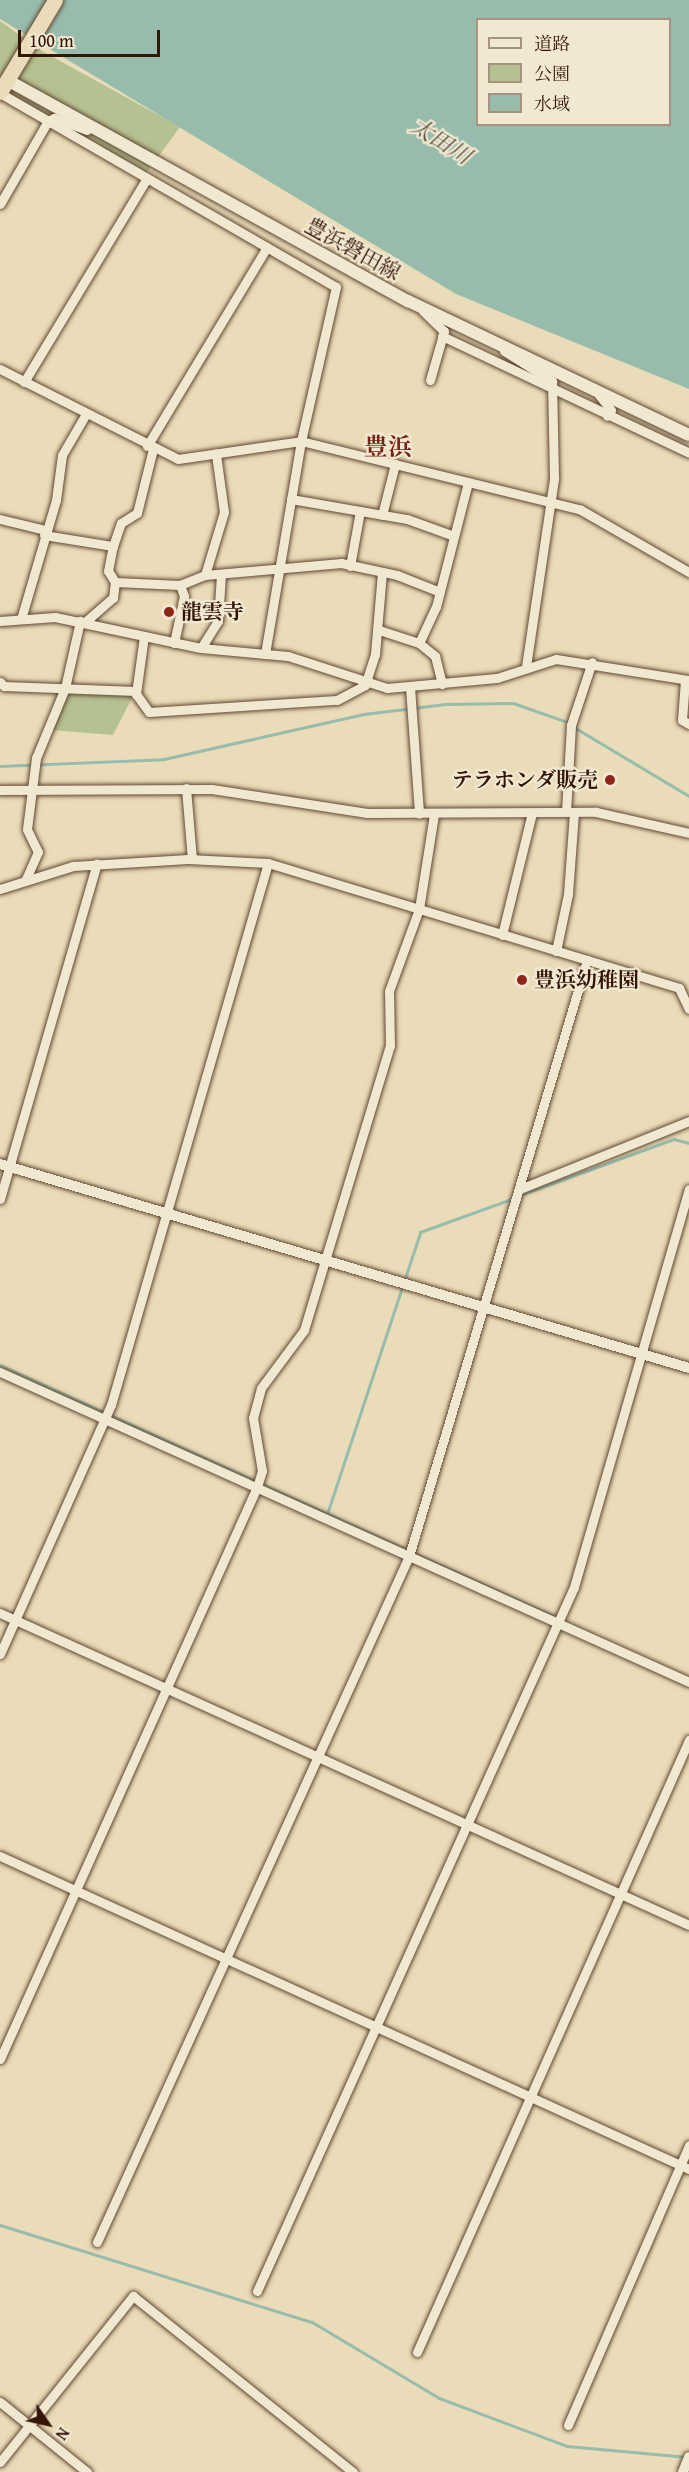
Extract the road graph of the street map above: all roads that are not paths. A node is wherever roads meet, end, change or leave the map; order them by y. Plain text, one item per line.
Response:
1 (55, 0) edge
2 (5, 84) edge
3 (48, 121) junction
4 (115, 137) junction
5 (147, 178) junction
6 (0, 204) edge
7 (267, 247) junction
8 (414, 304) junction
9 (442, 336) junction
10 (496, 343) junction
11 (0, 369) edge
12 (430, 380) dead end
13 (24, 382) junction
14 (552, 389) junction
15 (596, 391) junction
16 (86, 414) junction
17 (607, 416) junction
18 (689, 435) edge
19 (302, 441) junction
20 (150, 447) junction
21 (689, 453) edge
22 (216, 454) junction
23 (395, 464) junction
24 (468, 482) junction
25 (291, 500) junction
26 (551, 502) junction
27 (360, 511) junction
28 (382, 515) junction
29 (0, 519) edge
30 (44, 532) junction
31 (454, 536) junction
32 (113, 546) junction
33 (350, 566) junction
34 (382, 572) junction
35 (689, 572) edge
36 (278, 573) junction
37 (205, 575) junction
38 (221, 575) junction
39 (115, 582) junction
40 (180, 585) junction
41 (440, 592) junction
42 (21, 619) junction
43 (0, 621) edge
44 (82, 622) junction
45 (379, 630) junction
46 (144, 636) junction
47 (419, 643) junction
48 (174, 644) junction
49 (201, 648) junction
50 (265, 654) junction
51 (592, 662) junction
52 (526, 666) junction
53 (687, 680) edge
54 (442, 684) junction
55 (365, 685) junction
56 (410, 687) junction
57 (1, 688) edge
58 (64, 688) junction
59 (136, 691) junction
60 (689, 724) edge
61 (186, 788) junction
62 (35, 789) junction
63 (0, 790) edge
64 (570, 812) junction
65 (532, 813) junction
66 (419, 814) junction
67 (434, 814) junction
68 (689, 833) edge
69 (192, 859) junction
70 (268, 863) junction
71 (97, 864) junction
72 (25, 881) junction
73 (0, 889) edge
74 (419, 909) junction
75 (502, 935) junction
76 (556, 951) junction
77 (587, 960) junction
78 (689, 1009) edge
79 (689, 1121) edge
80 (5, 1165) edge
81 (520, 1189) junction
82 (689, 1190) edge
83 (0, 1199) edge
84 (169, 1215) junction
85 (326, 1261) junction
86 (484, 1308) junction
87 (643, 1354) junction
88 (689, 1368) edge
89 (0, 1371) edge
90 (105, 1420) junction
91 (257, 1487) junction
92 (409, 1556) junction
93 (0, 1613) edge
94 (16, 1620) junction
95 (558, 1623) junction
96 (0, 1654) edge
97 (689, 1682) edge
98 (166, 1690) junction
99 (689, 1740) edge
100 (317, 1757) junction
101 (468, 1825) junction
102 (0, 1856) edge
103 (75, 1889) junction
104 (619, 1894) junction
105 (689, 1925) edge
106 (226, 1957) junction
107 (378, 2026) junction
108 (0, 2059) edge
109 (528, 2097) junction
110 (689, 2145) edge
111 (685, 2167) edge
112 (97, 2242) dead end
113 (257, 2291) dead end
114 (417, 2352) dead end
115 (0, 2402) edge
116 (568, 2425) dead end
117 (29, 2426) junction
118 (689, 2457) edge
119 (0, 2462) edge
120 (346, 2470) edge
121 (87, 2472) edge
122 (683, 2472) edge

1 - 2 highway
2 - 3 street
2 - 4 main road, 豊浜磐田線
3 - 4 street
3 - 5 street
3 - 6 street
4 - 8 main road, 豊浜磐田線
5 - 7 street
5 - 13 street
7 - 19 street
7 - 20 street
8 - 9 street
8 - 10 main road, 豊浜磐田線
9 - 12 street
9 - 14 street
10 - 14 street
10 - 15 main road, 豊浜磐田線
11 - 13 street
13 - 16 street
14 - 17 street
14 - 26 street
15 - 17 street
15 - 18 main road, 豊浜磐田線
16 - 20 street
16 - 30 street
17 - 21 street
19 - 22 street
19 - 23 street
19 - 25 street
20 - 22 street
20 - 32 street
22 - 37 street
23 - 24 street
23 - 28 street
24 - 26 street
24 - 31 street
25 - 27 street
25 - 36 street
26 - 35 street
26 - 52 street
27 - 28 street
27 - 33 street
28 - 31 street
29 - 30 street
30 - 32 street
30 - 42 street
31 - 41 street
32 - 39 street
33 - 34 street
33 - 36 street
34 - 41 street
34 - 45 street
36 - 38 street
36 - 50 street
37 - 38 street
37 - 40 street
38 - 49 street
39 - 40 street
39 - 44 street
40 - 48 street
41 - 47 street
42 - 43 street
42 - 44 street
44 - 46 street
44 - 58 street
45 - 47 street
45 - 55 street
46 - 48 street
46 - 59 street
47 - 54 street
48 - 49 street
49 - 50 street
50 - 55 street
51 - 52 street
51 - 53 street
51 - 64 street
52 - 54 street
53 - 60 street
54 - 56 street
55 - 56 street
55 - 59 street
56 - 66 street
57 - 58 street
58 - 59 street
58 - 62 street
61 - 62 street
61 - 66 street
61 - 69 street
62 - 63 street
62 - 72 street
64 - 65 street
64 - 68 street
64 - 76 street
65 - 67 street
65 - 75 street
66 - 67 street
67 - 74 street
69 - 70 street
69 - 71 street
70 - 74 street
70 - 84 street
71 - 72 street
71 - 80 street
72 - 73 street
74 - 75 street
74 - 85 street
75 - 76 street
76 - 77 street
77 - 78 street
77 - 81 street
79 - 81 street
80 - 83 street
80 - 84 street
81 - 86 street
82 - 87 street
84 - 85 street
84 - 90 street
85 - 86 street
85 - 91 street
86 - 87 street
86 - 92 street
87 - 88 street
87 - 95 street
89 - 90 street
90 - 91 street
90 - 94 street
91 - 92 street
91 - 98 street
92 - 95 street
92 - 100 street
93 - 94 street
94 - 96 street
94 - 98 street
95 - 97 street
95 - 101 street
98 - 100 street
98 - 103 street
99 - 104 street
100 - 101 street
100 - 106 street
101 - 104 street
101 - 107 street
102 - 103 street
103 - 106 street
103 - 108 street
104 - 105 street
104 - 109 street
106 - 107 street
106 - 112 street
107 - 109 street
107 - 113 street
109 - 111 street
109 - 114 street
110 - 111 street
111 - 116 street
115 - 117 street
117 - 119 street
117 - 120 street
117 - 121 street
118 - 122 street

